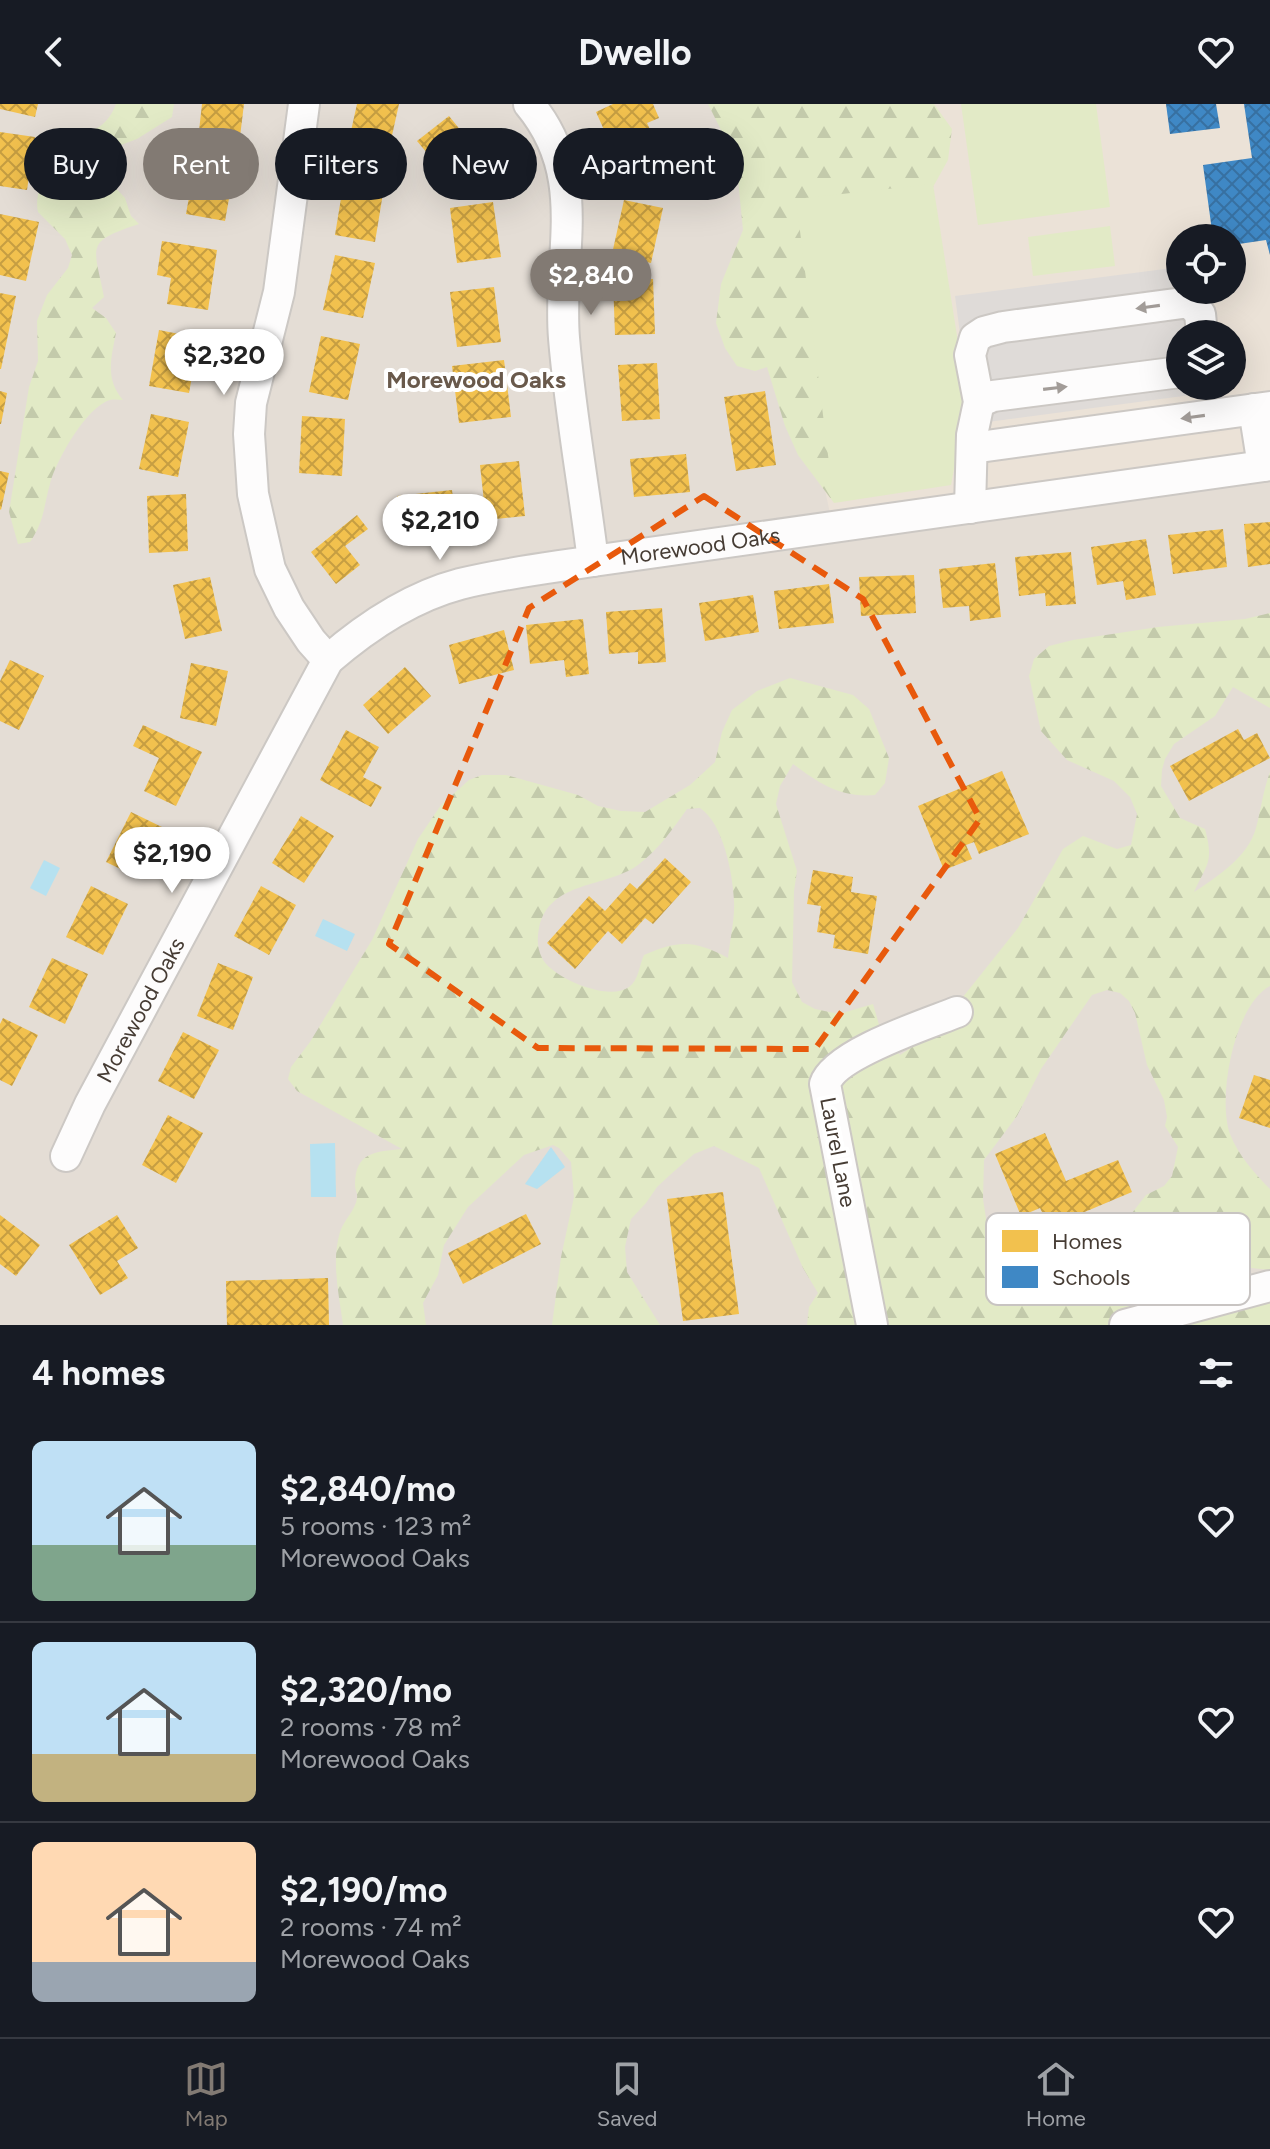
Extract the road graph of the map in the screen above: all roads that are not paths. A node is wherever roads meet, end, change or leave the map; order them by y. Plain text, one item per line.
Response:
1 (304, 104) edge
2 (529, 104) edge
3 (1201, 320) edge
4 (1166, 374) edge
5 (979, 402) junction
6 (1262, 408) edge
7 (972, 448) junction
8 (1266, 466) edge
9 (970, 508) junction
10 (593, 561) junction
11 (328, 660) junction
12 (957, 1012) dead end
13 (66, 1156) dead end
14 (1270, 1286) edge
15 (1250, 1291) edge
16 (1199, 1305) edge
17 (872, 1325) edge
18 (1125, 1325) edge

1 - 11 street
2 - 10 street, Morewood Oaks
3 -> 5 street
5 -> 4 street
5 - 7 street
6 -> 7 street
6 - 8 street
7 - 9 street
8 - 9 street, Morewood Oaks
9 - 10 street, Morewood Oaks
10 - 11 street
11 - 13 street, Morewood Oaks
12 - 17 street, Laurel Lane
14 - 15 street
16 - 18 street

